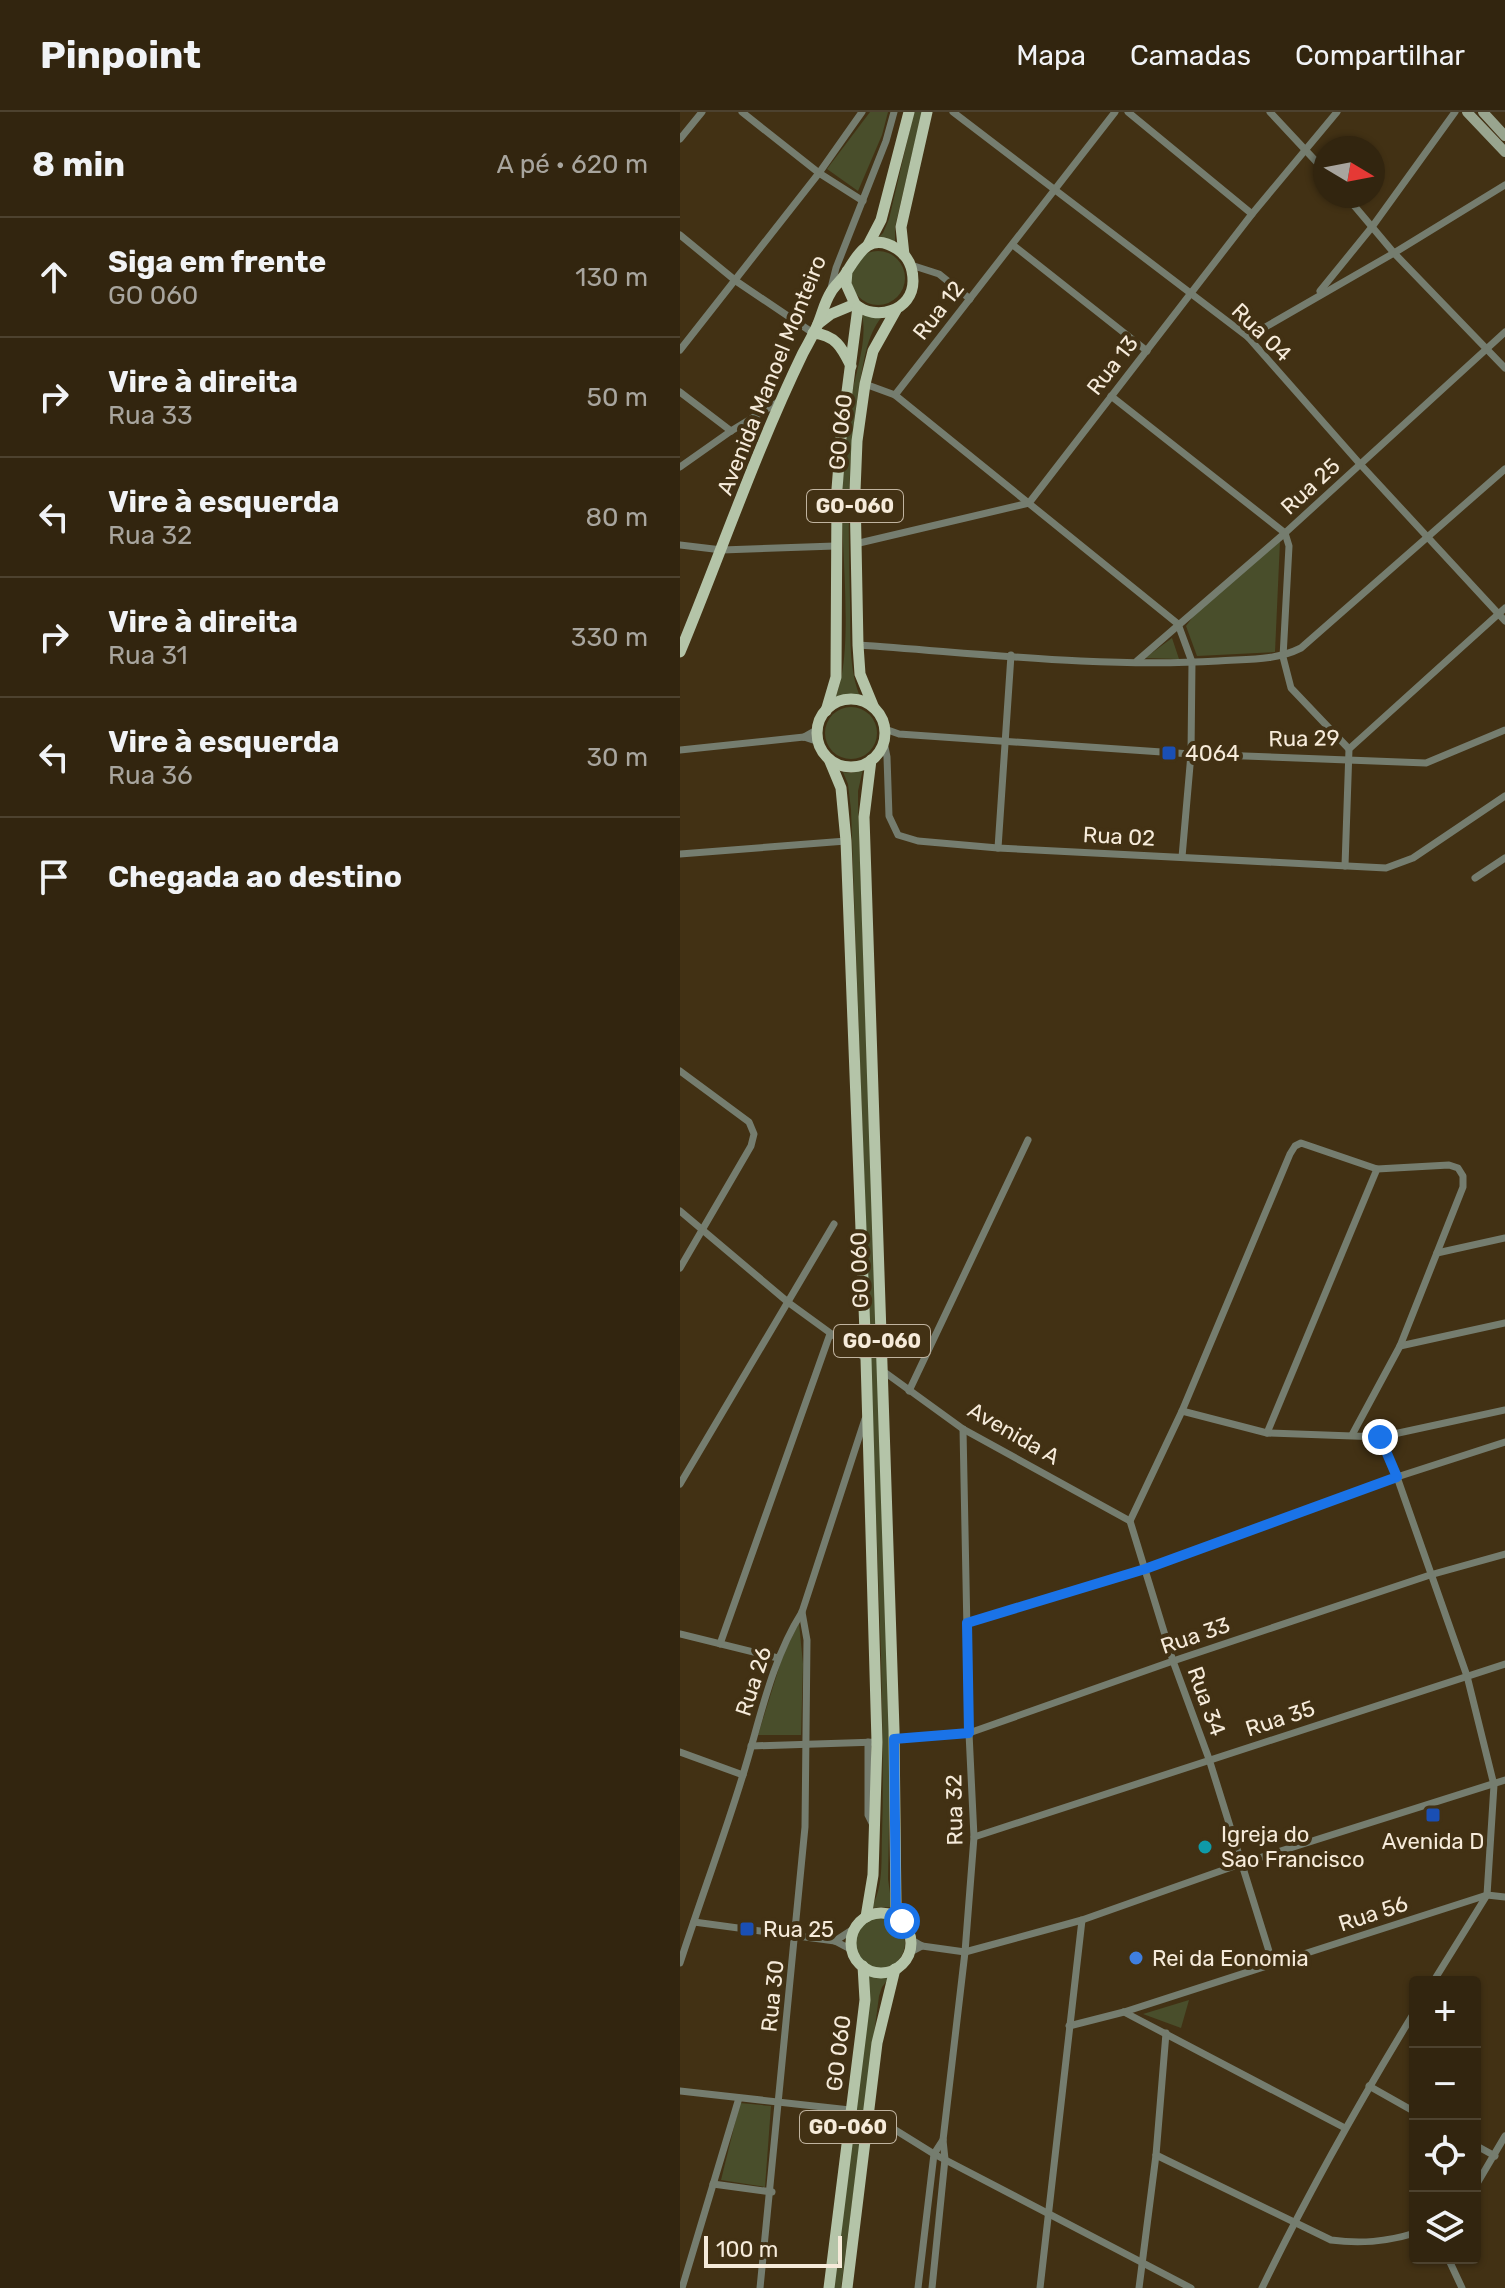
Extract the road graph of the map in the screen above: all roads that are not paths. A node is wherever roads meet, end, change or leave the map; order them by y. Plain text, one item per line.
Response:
1 (702, 112) edge
2 (742, 112) edge
3 (862, 112) edge
4 (894, 112) edge
5 (909, 112) edge
6 (927, 112) edge
7 (953, 112) edge
8 (1115, 112) edge
9 (1128, 112) edge
10 (1270, 112) edge
11 (1337, 112) edge
12 (1455, 112) edge
13 (1467, 112) edge
14 (1483, 112) edge
15 (1505, 136) edge
16 (680, 139) edge
17 (1307, 150) junction
18 (1505, 152) edge
19 (1313, 157) edge
20 (819, 173) junction
21 (1505, 185) edge
22 (1056, 190) junction
23 (863, 201) junction
24 (1356, 208) edge
25 (1252, 214) junction
26 (1372, 227) junction
27 (680, 235) edge
28 (868, 245) junction
29 (1013, 245) junction
30 (1394, 253) junction
31 (907, 260) junction
32 (847, 271) junction
33 (736, 281) junction
34 (1190, 293) junction
35 (830, 294) junction
36 (1316, 296) junction
37 (970, 299) junction
38 (856, 306) junction
39 (896, 309) junction
40 (816, 328) junction
41 (1505, 332) edge
42 (1248, 337) junction
43 (1487, 349) junction
44 (680, 350) edge
45 (1147, 351) junction
46 (851, 366) junction
47 (1505, 368) edge
48 (865, 384) junction
49 (680, 392) edge
50 (895, 395) junction
51 (1111, 396) junction
52 (780, 401) junction
53 (731, 431) junction
54 (1360, 464) junction
55 (680, 467) edge
56 (1505, 469) edge
57 (1029, 503) junction
58 (1285, 533) junction
59 (1428, 539) junction
60 (855, 544) junction
61 (680, 545) edge
62 (835, 546) junction
63 (722, 550) junction
64 (1505, 608) edge
65 (1498, 614) junction
66 (1505, 621) edge
67 (1178, 624) junction
68 (858, 645) junction
69 (680, 652) edge
70 (1011, 655) junction
71 (1283, 657) junction
72 (1136, 662) junction
73 (1192, 662) junction
74 (874, 708) junction
75 (826, 711) junction
76 (818, 729) junction
77 (1505, 730) edge
78 (884, 736) junction
79 (804, 737) junction
80 (819, 742) junction
81 (1005, 742) junction
82 (1349, 749) junction
83 (680, 750) edge
84 (1191, 754) junction
85 (878, 758) junction
86 (829, 759) junction
87 (1348, 760) junction
88 (1505, 796) edge
89 (846, 841) junction
90 (998, 848) junction
91 (680, 854) edge
92 (1182, 857) junction
93 (1505, 858) edge
94 (1345, 866) junction
95 (1475, 878) dead end
96 (680, 1071) edge
97 (1028, 1140) dead end
98 (1377, 1169) junction
99 (680, 1211) edge
100 (834, 1224) dead end
101 (703, 1231) junction
102 (1505, 1238) edge
103 (1437, 1253) junction
104 (680, 1268) edge
105 (789, 1303) junction
106 (1505, 1323) edge
107 (830, 1334) junction
108 (1400, 1346) junction
109 (866, 1359) junction
110 (883, 1371) junction
111 (909, 1391) junction
112 (1505, 1410) edge
113 (1182, 1411) junction
114 (866, 1414) junction
115 (963, 1429) junction
116 (1267, 1433) junction
117 (1352, 1435) junction
118 (1380, 1437) junction
119 (1505, 1442) edge
120 (1397, 1477) junction
121 (680, 1484) edge
122 (1130, 1521) junction
123 (1505, 1554) edge
124 (1145, 1569) junction
125 (1430, 1575) junction
126 (802, 1612) junction
127 (967, 1623) junction
128 (680, 1634) edge
129 (720, 1644) junction
130 (778, 1658) junction
131 (1173, 1661) junction
132 (1505, 1664) edge
133 (1467, 1676) junction
134 (969, 1733) junction
135 (894, 1739) junction
136 (872, 1742) junction
137 (808, 1745) junction
138 (751, 1746) junction
139 (680, 1752) edge
140 (1209, 1759) junction
141 (743, 1775) junction
142 (1501, 1783) edge
143 (974, 1837) junction
144 (1243, 1863) junction
145 (1487, 1895) junction
146 (1505, 1897) edge
147 (866, 1917) junction
148 (1082, 1920) junction
149 (902, 1921) junction
150 (694, 1922) junction
151 (855, 1928) junction
152 (796, 1936) junction
153 (910, 1939) junction
154 (835, 1941) junction
155 (922, 1946) junction
156 (852, 1950) junction
157 (965, 1952) junction
158 (909, 1953) junction
159 (680, 1963) edge
160 (1273, 1964) junction
161 (863, 1966) junction
162 (895, 1969) junction
163 (1437, 1976) edge
164 (1124, 2012) junction
165 (1409, 2021) edge
166 (1069, 2026) junction
167 (1166, 2033) junction
168 (1369, 2086) junction
169 (680, 2091) edge
170 (739, 2098) junction
171 (779, 2103) junction
172 (1409, 2109) edge
173 (850, 2110) junction
174 (868, 2113) junction
175 (1345, 2128) junction
176 (1505, 2136) edge
177 (943, 2140) junction
178 (1481, 2148) edge
179 (934, 2154) junction
180 (1156, 2155) junction
181 (1495, 2156) junction
182 (945, 2159) junction
183 (1481, 2178) edge
184 (713, 2184) junction
185 (772, 2192) junction
186 (1048, 2214) junction
187 (1293, 2223) junction
188 (1409, 2235) edge
189 (1142, 2262) junction
190 (1451, 2264) edge
191 (682, 2288) edge
192 (760, 2288) edge
193 (829, 2288) edge
194 (847, 2288) edge
195 (918, 2288) edge
196 (932, 2288) edge
197 (1040, 2288) edge
198 (1139, 2288) edge
199 (1191, 2288) edge
200 (1262, 2288) edge
201 (1462, 2288) edge

1 - 16 street
2 - 20 street
3 - 20 street
4 - 23 street, Avenida Manoel Monteiro
5 - 28 main road
6 - 31 main road, GO-060
7 - 22 street, Rua 04
8 - 22 street, Rua 12
9 - 25 street
10 - 17 street
11 - 17 street, Rua 13
12 - 26 street
13 - 18 street
14 - 15 street
17 - 19 street
17 - 25 street, Rua 13
20 - 23 street
20 - 33 street
21 - 30 street
22 - 29 street, Rua 12
22 - 34 street, Rua 04
23 - 35 street, Avenida Manoel Monteiro
24 - 26 street
25 - 34 street, Rua 13
26 - 30 street
26 - 36 street
27 - 33 street
28 - 31 main road
28 - 32 main road
29 - 37 street, Rua 12
29 - 45 street
30 - 36 street
30 - 43 street
31 - 37 street
31 - 39 main road, GO-060
32 - 35 main road
32 - 38 main road, GO-060
33 - 40 street
33 - 44 street
34 - 42 street, Rua 04
34 - 45 street, Rua 13
35 - 40 main road, Avenida Manoel Monteiro
36 - 42 street
37 - 50 street, Rua 12
38 - 39 main road
38 - 40 main road
38 - 46 main road, GO 060 / GO-060
39 - 48 main road, GO 060 / GO-060
40 - 46 main road
40 - 52 main road, Avenida Manoel Monteiro
41 - 43 street, Rua 25
42 - 54 street, Rua 04
43 - 47 street
43 - 54 street, Rua 25
45 - 51 street, Rua 13
46 - 62 main road, GO 060 / GO-060
48 - 50 street
48 - 60 main road, GO 060 / GO-060
49 - 53 street
50 - 57 street
51 - 57 street, Rua 13
51 - 58 street
52 - 53 street
52 - 63 main road, Avenida Manoel Monteiro
53 - 55 street
54 - 58 street, Rua 25
54 - 59 street, Rua 04
56 - 59 street
57 - 60 street
57 - 67 street
58 - 67 street, Rua 25
58 - 71 street
59 - 65 street, Rua 04
59 - 71 street
60 - 68 main road, GO 060 / GO-060
61 - 63 street
62 - 63 street
62 - 75 main road, GO 060 / GO-060
63 - 69 main road, Avenida Manoel Monteiro
64 - 65 street, Rua 29
65 - 66 street, Rua 04
65 - 82 street, Rua 29
67 - 72 street, Rua 25
67 - 73 street, Rua 02
68 - 70 street
68 - 74 main road, GO 060 / GO-060
70 - 72 street
70 - 81 street
71 - 73 street
71 - 82 street
72 - 73 street
73 - 84 street, Rua 02
74 - 75 main road
74 - 78 main road, GO-060
75 - 76 main road, GO-060
76 - 79 street
76 - 80 main road, GO-060
77 - 87 street
78 - 81 street, Rua 29
78 - 85 main road, GO-060
79 - 80 street
79 - 83 street
80 - 86 main road, GO-060
81 - 84 street, Rua 29
81 - 90 street
82 - 87 street, Rua 29
84 - 87 street, Rua 29
84 - 92 street, Rua 02
85 - 86 main road
85 - 90 street, Rua 02
85 - 110 main road, GO 060 / GO-060
86 - 89 main road, GO 060 / GO-060
87 - 94 street
88 - 94 street
89 - 91 street
89 - 109 main road, GO 060 / GO-060
90 - 92 street, Rua 02
92 - 94 street
93 - 95 street
96 - 101 street
97 - 111 street
98 - 103 street
98 - 113 street
98 - 116 street
99 - 101 street
100 - 105 street
101 - 104 street
101 - 105 street
102 - 103 street
103 - 108 street
105 - 107 street
105 - 121 street
106 - 108 street
107 - 109 street
107 - 129 street
108 - 117 street
109 - 114 main road, GO 060 / GO-060
110 - 111 street, Avenida A
110 - 135 main road, GO 060 / GO-060
111 - 115 street, Avenida A
112 - 118 street
113 - 116 street
113 - 122 street
114 - 126 street, Rua 26
114 - 136 main road, GO 060 / GO-060
115 - 122 street, Avenida A
115 - 127 street, Rua 32
116 - 117 street
117 - 118 street
118 - 120 street
119 - 120 street
120 - 124 street
120 - 125 street
122 - 124 street, Rua 34
123 - 125 street, Rua 33
124 - 127 street
124 - 131 street, Rua 34
125 - 131 street, Rua 33
125 - 133 street
126 - 130 street, Rua 26
126 - 137 street, Rua 30
127 - 134 street, Rua 32
128 - 129 street
129 - 130 street
130 - 138 street, Rua 26
131 - 134 street, Rua 33
131 - 140 street, Rua 34
132 - 133 street, Rua 35
133 - 140 street, Rua 35
133 - 142 street
134 - 135 street, Rua 33
134 - 143 street, Rua 32
135 - 149 main road, GO 060 / GO-060
136 - 137 street
136 - 147 main road, GO 060 / GO-060
137 - 138 street
137 - 152 street, Rua 30
138 - 141 street, Rua 26
139 - 141 street
140 - 143 street, Rua 35
140 - 144 street, Rua 34
141 - 150 street, Rua 26
142 - 144 street
142 - 145 street
143 - 157 street, Rua 32
144 - 148 street
144 - 160 street, Rua 34
145 - 146 street, Rua 56
145 - 160 street, Rua 56
145 - 163 street
147 - 149 main road
147 - 151 main road
148 - 157 street
148 - 166 street
149 - 153 main road, GO-060
150 - 152 street
150 - 159 street, Rua 26
151 - 154 street
151 - 156 main road
152 - 154 street
152 - 171 street, Rua 30
153 - 155 street
153 - 158 main road, GO-060
154 - 156 street
155 - 157 street
155 - 158 street
156 - 161 main road
157 - 177 street, Rua 32
158 - 162 main road, GO-060
160 - 164 street, Rua 56
161 - 162 main road
161 - 173 main road, GO 060 / GO-060
162 - 174 main road, GO 060 / GO-060
164 - 166 street, Rua 56
164 - 167 street
165 - 168 street
166 - 186 street
167 - 175 street
167 - 180 street
168 - 172 street
168 - 175 street
169 - 170 street
170 - 171 street
170 - 184 street
171 - 173 street
171 - 185 street, Rua 30
173 - 193 main road, GO 060 / GO-060
174 - 179 street
174 - 194 main road, GO 060 / GO-060
175 - 187 street
176 - 181 street
177 - 179 street, Rua 32
177 - 182 street, Rua 32
178 - 181 street
179 - 182 street
179 - 195 street, Rua 32
180 - 187 street
180 - 189 street
181 - 183 street
182 - 186 street
182 - 196 street, Rua 32
184 - 185 street
184 - 191 street
185 - 192 street, Rua 30
186 - 189 street
186 - 197 street
187 - 188 street
187 - 200 street
189 - 198 street
189 - 199 street
190 - 201 street

